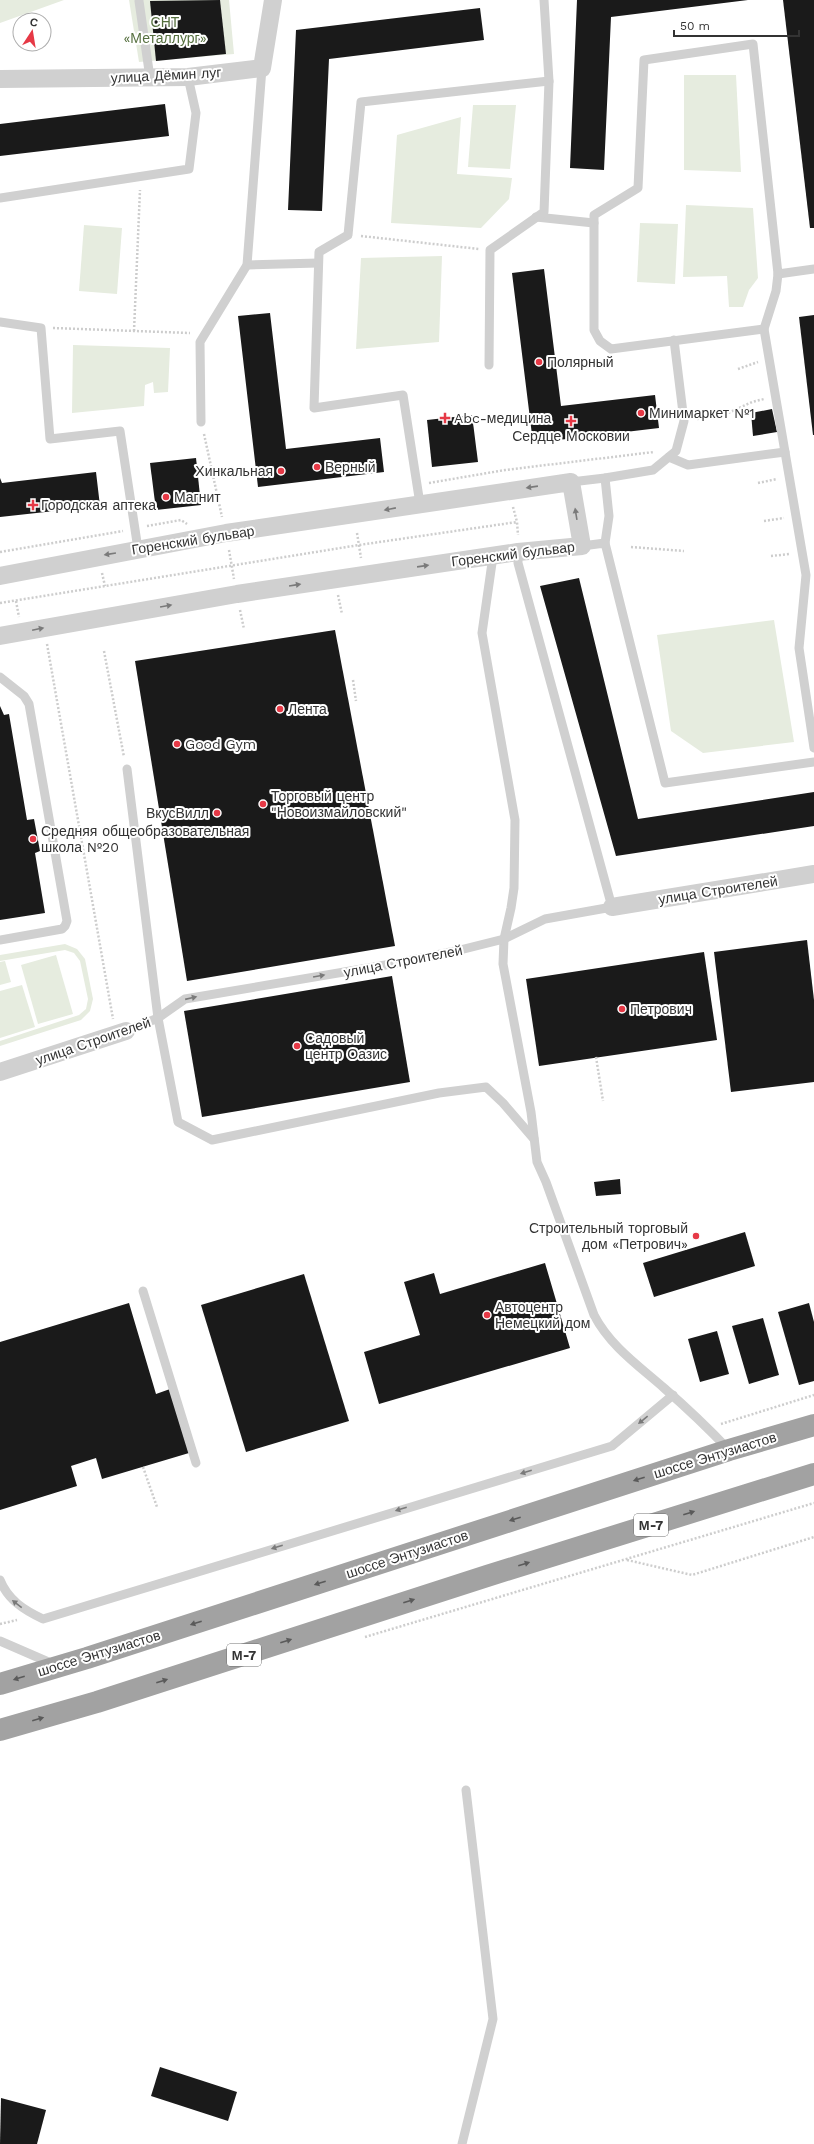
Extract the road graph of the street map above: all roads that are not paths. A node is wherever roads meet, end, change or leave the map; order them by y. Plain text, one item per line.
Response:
1 (139, 0) edge
2 (273, 0) edge
3 (544, 0) edge
4 (262, 68) junction
5 (188, 77) junction
6 (150, 78) junction
7 (0, 79) edge
8 (549, 81) junction
9 (0, 198) edge
10 (536, 217) junction
11 (594, 223) junction
12 (318, 263) junction
13 (247, 265) junction
14 (814, 269) edge
15 (778, 274) junction
16 (0, 322) edge
17 (764, 329) junction
18 (674, 340) junction
19 (490, 365) dead end
20 (201, 422) road end
21 (785, 452) junction
22 (669, 457) junction
23 (605, 478) junction
24 (571, 482) junction
25 (420, 504) junction
26 (518, 543) junction
27 (605, 543) junction
28 (582, 546) junction
29 (138, 549) junction
30 (493, 556) junction
31 (0, 576) edge
32 (0, 636) edge
33 (0, 677) edge
34 (813, 738) edge
35 (814, 748) edge
36 (814, 762) edge
37 (127, 770) road end
38 (814, 874) edge
39 (612, 907) junction
40 (504, 938) junction
41 (0, 940) edge
42 (158, 1018) junction
43 (126, 1031) joint
44 (0, 1072) edge
45 (534, 1139) junction
46 (143, 1291) dead end
47 (673, 1396) junction
48 (814, 1425) edge
49 (729, 1450) junction
50 (196, 1463) dead end
51 (814, 1474) edge
52 (0, 1580) edge
53 (0, 1641) edge
54 (58, 1666) junction
55 (0, 1684) edge
56 (0, 1730) edge
57 (466, 1790) dead end
58 (462, 2144) edge

1 - 6 lane
2 - 4 street
3 - 8 lane
4 - 5 street, улица Дёмин луг
4 - 13 lane
5 - 6 street, улица Дёмин луг
5 - 9 lane
6 - 7 street, улица Дёмин луг
8 - 10 lane
8 - 12 lane
10 - 11 lane
10 - 19 lane
11 - 15 lane
11 - 18 lane
12 - 13 lane
12 - 25 lane
13 - 20 lane
14 - 15 lane
15 - 17 lane
16 - 29 lane
17 - 18 lane
17 - 21 lane
18 - 22 lane
21 - 22 lane
21 - 34 lane
22 - 23 lane
23 - 24 lane
23 - 27 lane
24 -> 25 street, Горенский бульвар
28 -> 24 street, Горенский бульвар
25 -> 29 street, Горенский бульвар
26 - 28 street, Горенский бульвар
26 - 30 street, Горенский бульвар
26 - 39 lane
27 - 28 lane
27 - 36 lane
29 -> 31 street, Горенский бульвар
32 -> 30 street, Горенский бульвар
30 - 40 lane
33 - 41 lane
34 - 35 lane
37 - 42 lane
38 - 39 street, улица Строителей
39 - 40 lane, улица Строителей
42 -> 40 lane, улица Строителей
40 - 45 lane
42 - 43 lane, улица Строителей
42 - 45 lane
43 - 44 street, улица Строителей
45 - 47 lane
46 - 50 lane
47 - 49 lane
47 -> 52 lane
48 - 49 highway, шоссе Энтузиастов
49 -> 54 highway, шоссе Энтузиастов
56 -> 51 highway, М-7
53 - 54 lane
54 -> 55 highway, шоссе Энтузиастов
57 - 58 lane

